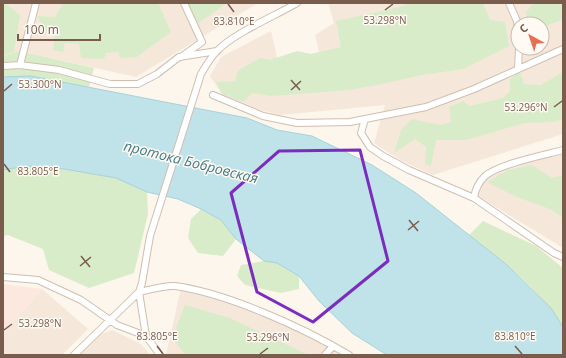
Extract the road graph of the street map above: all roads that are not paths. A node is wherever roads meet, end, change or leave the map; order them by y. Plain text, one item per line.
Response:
1 (36, 3) edge
2 (184, 3) edge
3 (297, 3) edge
4 (509, 3) edge
5 (515, 16) edge
6 (563, 49) edge
7 (217, 51) junction
8 (519, 56) edge
9 (179, 58) junction
10 (20, 65) junction
11 (3, 66) edge
12 (518, 69) junction
13 (213, 95) dead end
14 (365, 119) junction
15 (563, 150) edge
16 (474, 198) junction
17 (563, 257) edge
18 (3, 277) edge
19 (139, 292) junction
20 (110, 320) junction
21 (146, 336) junction
22 (333, 346) junction
23 (74, 355) edge
24 (160, 355) edge
25 (325, 355) edge
26 (349, 355) edge

1 - 10 street
2 - 9 street
3 - 7 street
4 - 5 street
6 - 12 street
7 - 9 street
7 - 19 street
8 - 12 street
9 - 10 street
10 - 11 street
12 - 14 street
13 - 14 street
14 - 16 street
15 - 16 street
16 - 17 street
18 - 20 street
19 - 20 street
19 - 21 street
19 - 22 street
20 - 21 street
20 - 23 street
21 - 24 street
22 - 25 street
22 - 26 street

